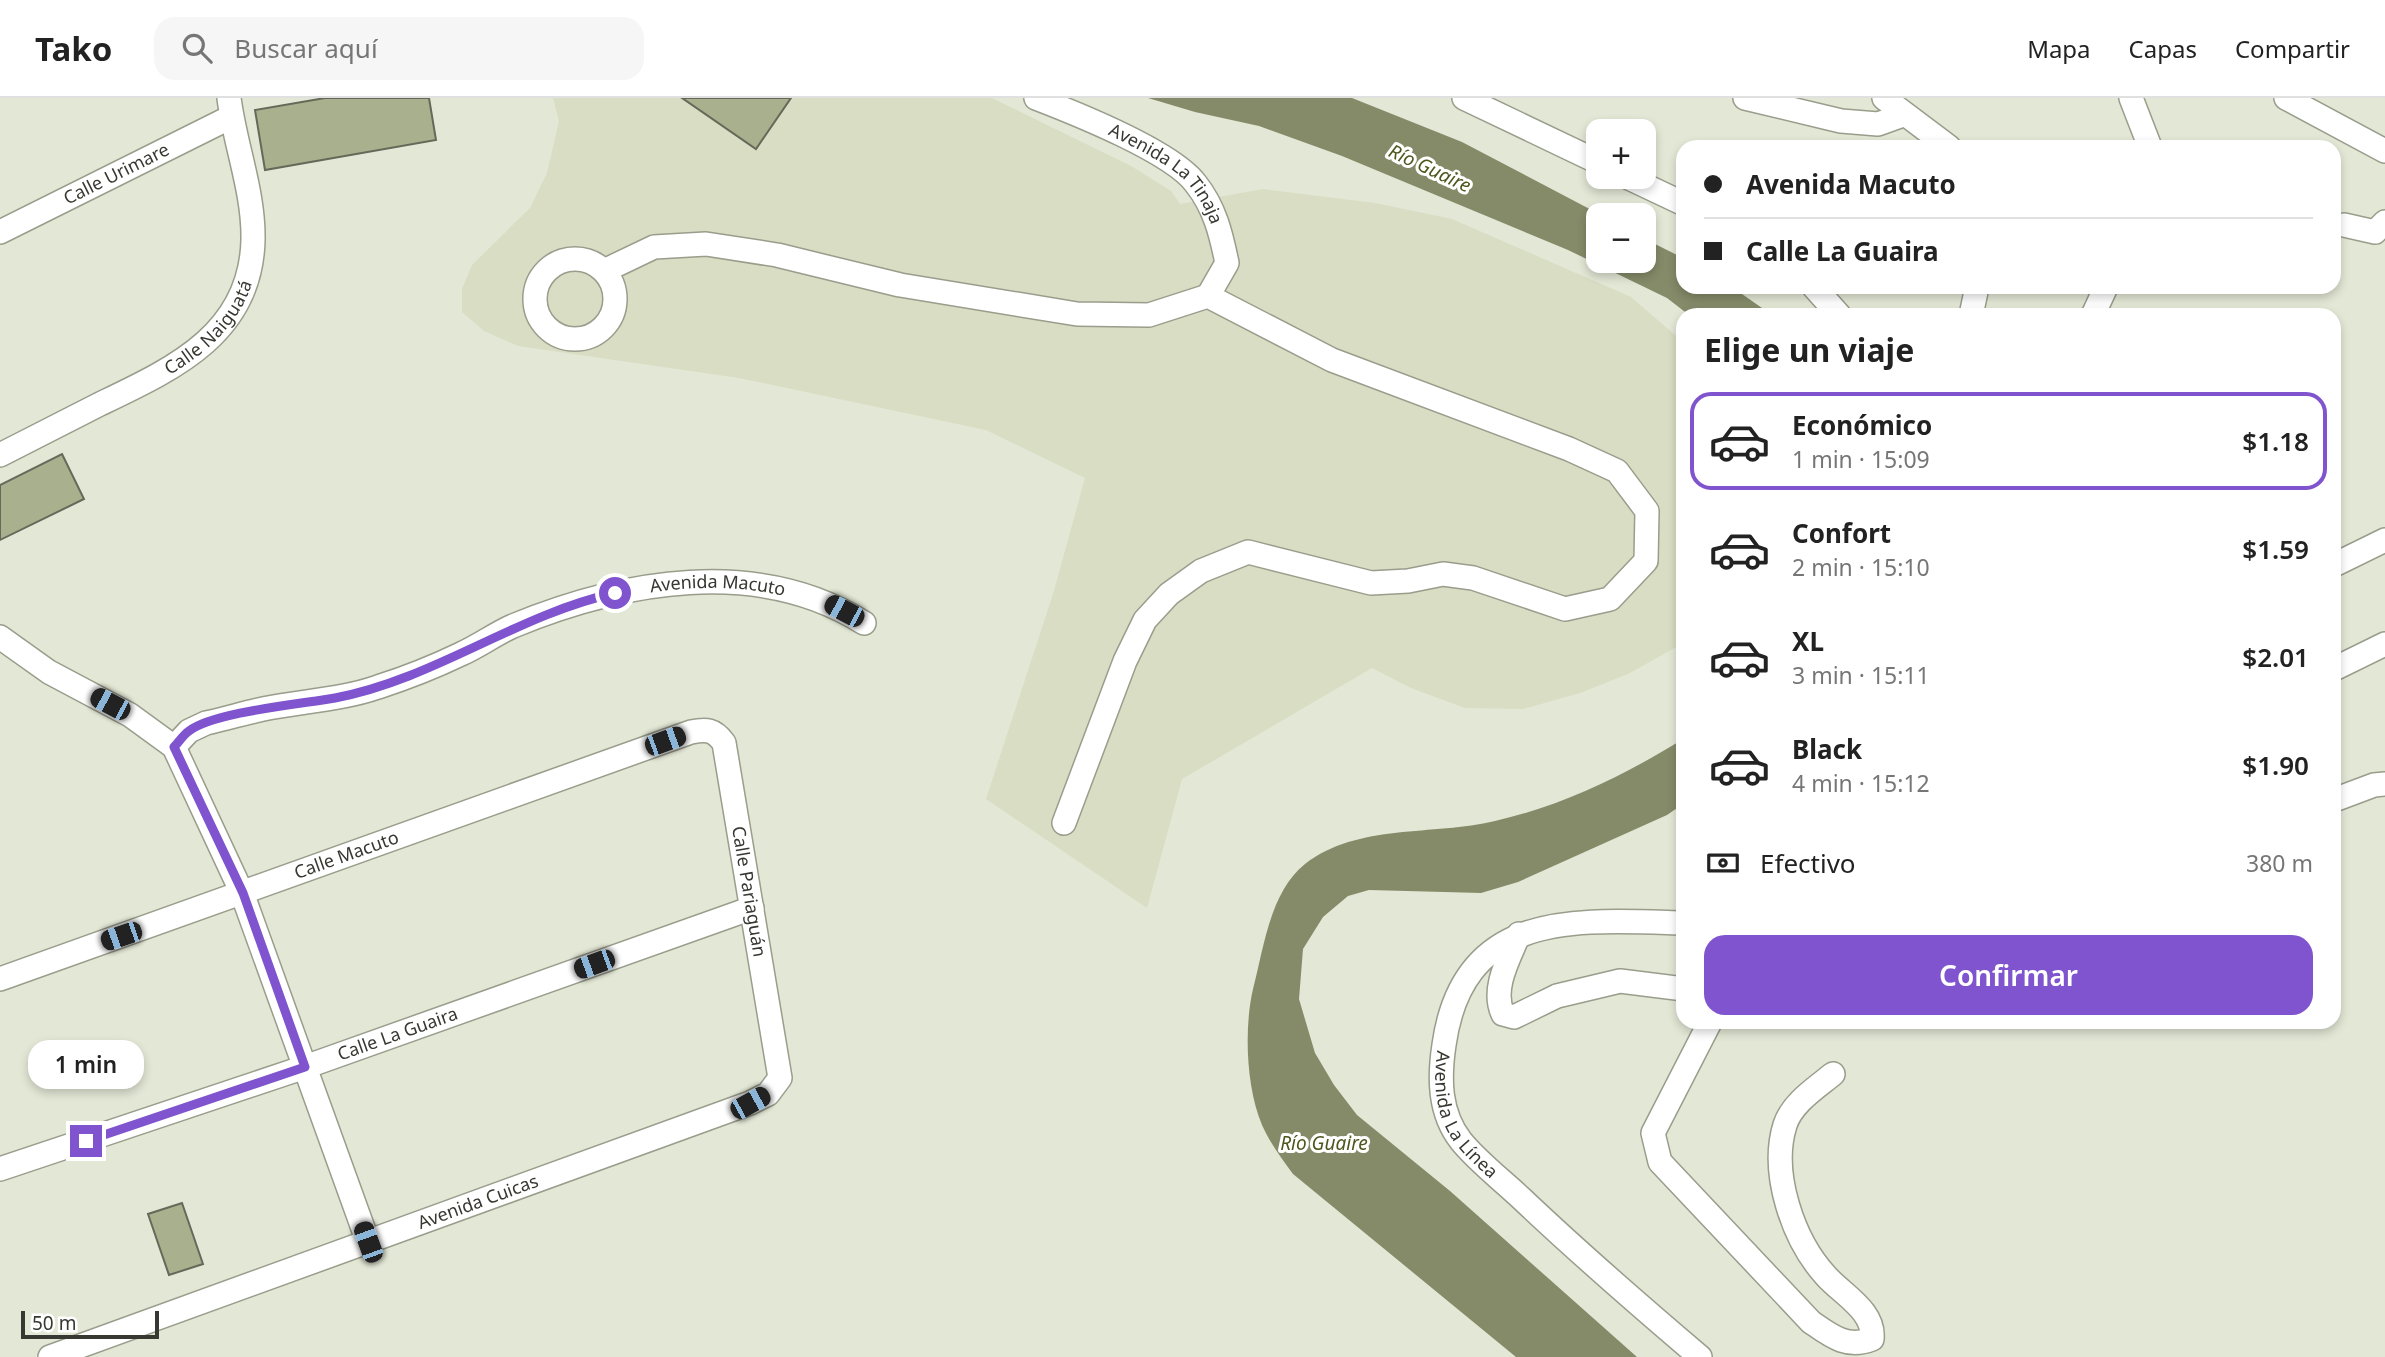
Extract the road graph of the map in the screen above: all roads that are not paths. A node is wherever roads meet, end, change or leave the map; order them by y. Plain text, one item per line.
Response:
1 (1036, 98) edge
2 (1464, 98) edge
3 (1745, 98) edge
4 (1884, 98) edge
5 (2131, 98) edge
6 (2286, 98) edge
7 (230, 107) edge
8 (1903, 116) junction
9 (1939, 140) edge
10 (2147, 140) edge
11 (2385, 151) edge
12 (1586, 156) edge
13 (1653, 189) edge
14 (1676, 200) edge
15 (2385, 222) edge
16 (2344, 225) dead end
17 (0, 232) edge
18 (606, 270) dead end
19 (1820, 294) edge
20 (1208, 296) junction
21 (1833, 308) edge
22 (0, 455) edge
23 (2385, 540) edge
24 (2341, 562) edge
25 (864, 623) dead end
26 (0, 637) edge
27 (2385, 644) edge
28 (2341, 666) edge
29 (691, 732) joint
30 (174, 747) junction
31 (2385, 785) edge
32 (2341, 797) edge
33 (1064, 823) dead end
34 (243, 893) junction
35 (752, 908) junction
36 (1676, 923) edge
37 (1518, 934) junction
38 (0, 979) edge
39 (1676, 988) edge
40 (1706, 1029) edge
41 (305, 1067) junction
42 (1833, 1074) dead end
43 (780, 1078) joint
44 (0, 1170) edge
45 (368, 1242) junction
46 (50, 1357) edge
47 (1700, 1357) edge

1 - 20 street, Avenida La Tinaja
2 - 12 street
3 - 8 street
4 - 8 street
5 - 10 street
6 - 11 street
7 - 17 street, Calle Urimare
7 - 22 street, Calle Naiguatá
8 - 9 street
13 - 14 street
15 - 16 street
18 - 20 street
19 - 21 street
20 - 33 street
23 - 24 street
25 - 30 street, Avenida Macuto
26 - 30 street
27 - 28 street
29 - 34 street, Calle Macuto
29 - 35 street, Calle Pariaguán
30 - 34 street
31 - 32 street
34 - 38 street, Calle Macuto
34 - 41 street
35 - 41 street, Calle La Guaira
35 - 43 street, Calle Pariaguán
36 - 37 street, Avenida La Línea
37 - 39 street
37 - 47 street, Avenida La Línea
40 - 42 street
41 - 44 street, Calle La Guaira
41 - 45 street
43 - 45 street, Avenida Cuicas
45 - 46 street, Avenida Cuicas

